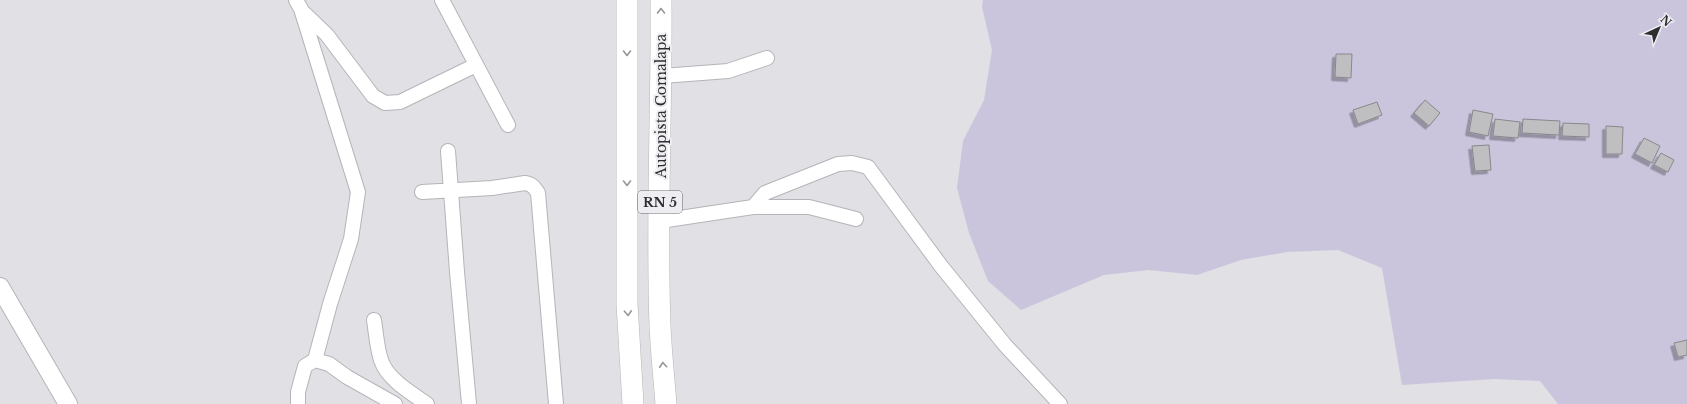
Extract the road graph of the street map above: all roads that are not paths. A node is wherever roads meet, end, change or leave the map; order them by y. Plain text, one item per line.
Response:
1 (442, 0) edge
2 (627, 0) edge
3 (661, 0) edge
4 (299, 5) edge
5 (767, 58) dead end
6 (476, 65) junction
7 (662, 76) junction
8 (508, 125) dead end
9 (448, 150) dead end
10 (451, 190) junction
11 (422, 192) dead end
12 (753, 207) junction
13 (856, 219) dead end
14 (660, 221) junction
15 (0, 287) edge
16 (374, 320) dead end
17 (315, 360) junction
18 (68, 404) edge
19 (298, 404) edge
20 (395, 404) edge
21 (427, 404) edge
22 (469, 404) edge
23 (556, 404) edge
24 (633, 404) edge
25 (666, 404) edge
26 (1060, 404) edge

1 - 6 street
2 -> 24 highway, RN 5
7 -> 3 highway, Autopista Comalapa / RN 5
4 - 6 street
4 - 17 street
5 - 7 street
6 - 8 street
7 - 14 highway, Autopista Comalapa / RN 5
9 - 10 street
10 - 11 street
10 - 22 street
10 - 23 street
12 - 13 street
12 - 14 street
12 - 26 street
25 -> 14 highway, Autopista Comalapa / RN 5
15 - 18 main road
16 - 21 street
17 - 19 street
17 - 20 street

